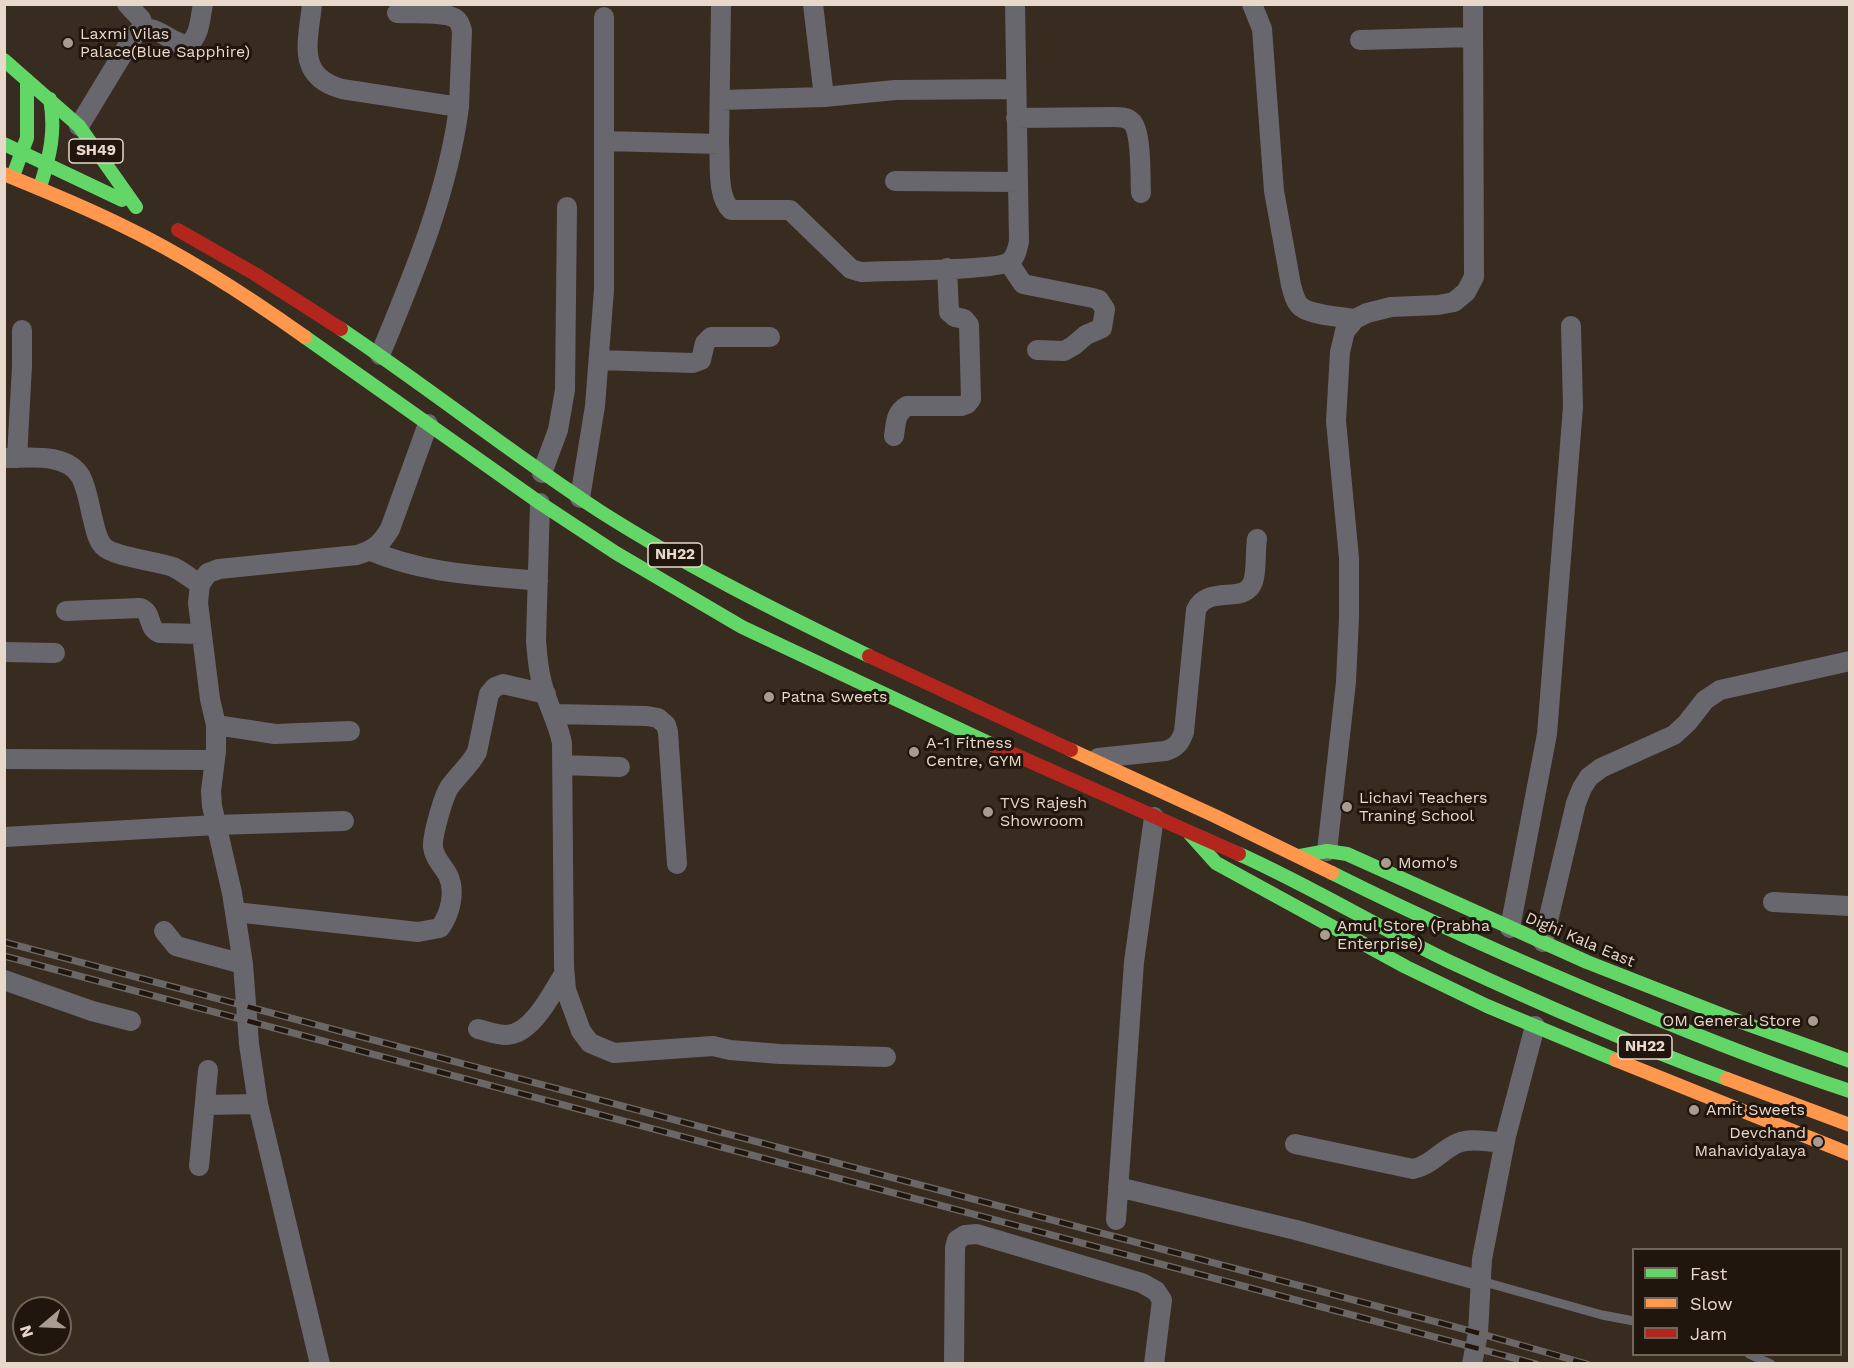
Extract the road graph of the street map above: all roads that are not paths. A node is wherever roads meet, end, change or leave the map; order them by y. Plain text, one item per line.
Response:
1 (127, 4) edge
2 (202, 4) edge
3 (312, 4) edge
4 (813, 4) edge
5 (1014, 4) edge
6 (1252, 4) edge
7 (1473, 4) edge
8 (721, 6) edge
9 (397, 13) dead end
10 (604, 17) dead end
11 (144, 28) junction
12 (1473, 37) junction
13 (1360, 39) dead end
14 (4, 60) edge
15 (27, 80) junction
16 (1016, 89) junction
17 (824, 97) junction
18 (50, 99) junction
19 (721, 100) junction
20 (459, 107) junction
21 (1016, 118) junction
22 (79, 126) junction
23 (604, 141) junction
24 (4, 144) edge
25 (719, 144) junction
26 (24, 152) junction
27 (48, 164) junction
28 (9, 175) edge
29 (895, 181) dead end
30 (1017, 182) junction
31 (40, 188) junction
32 (1141, 193) dead end
33 (567, 207) dead end
34 (166, 224) dead end
35 (1009, 263) junction
36 (948, 268) junction
37 (1354, 319) junction
38 (1571, 326) dead end
39 (22, 330) dead end
40 (770, 337) dead end
41 (1037, 350) dead end
42 (380, 355) junction
43 (599, 360) junction
44 (428, 424) junction
45 (894, 436) dead end
46 (11, 458) edge
47 (542, 472) junction
48 (580, 498) junction
49 (540, 503) junction
50 (1257, 539) dead end
51 (371, 551) junction
52 (538, 581) junction
53 (200, 584) junction
54 (66, 611) dead end
55 (202, 634) junction
56 (4, 652) edge
57 (55, 652) dead end
58 (1850, 661) edge
59 (546, 693) junction
60 (554, 714) junction
61 (216, 725) junction
62 (350, 731) dead end
63 (4, 759) edge
64 (1092, 759) junction
65 (215, 760) junction
66 (562, 765) junction
67 (620, 767) dead end
68 (1154, 817) junction
69 (344, 821) dead end
70 (216, 825) junction
71 (1188, 832) junction
72 (4, 837) edge
73 (1327, 851) junction
74 (1300, 856) junction
75 (677, 864) dead end
76 (1773, 902) dead end
77 (1850, 906) edge
78 (235, 912) junction
79 (1510, 928) junction
80 (164, 931) dead end
81 (1543, 942) junction
82 (243, 964) junction
83 (564, 974) junction
84 (4, 981) edge
85 (131, 1021) dead end
86 (1535, 1026) junction
87 (478, 1029) dead end
88 (886, 1057) dead end
89 (1850, 1061) edge
90 (208, 1070) dead end
91 (1850, 1091) edge
92 (258, 1104) junction
93 (205, 1105) junction
94 (1850, 1125) edge
95 (1505, 1142) junction
96 (1295, 1144) dead end
97 (1850, 1154) edge
98 (199, 1166) dead end
99 (1118, 1187) junction
100 (1116, 1220) dead end
101 (1481, 1281) junction
102 (1632, 1321) edge
103 (1753, 1356) edge
104 (320, 1364) edge
105 (954, 1364) edge
106 (1154, 1364) edge
107 (1472, 1364) edge
108 (1771, 1364) edge

1 - 11 street
2 - 11 street
3 - 20 street
4 - 17 street
5 - 16 street
6 - 37 street
7 - 12 street
8 - 19 street
9 - 20 street
10 - 23 street
11 - 22 street
12 - 13 street
12 - 37 street
14 - 15 main road, SH49
15 - 18 main road, SH49
15 - 26 main road
16 - 17 street
16 - 21 street
17 - 19 street
18 - 22 main road, SH49
18 - 27 main road, SH49
19 - 25 street
20 - 42 street
21 - 30 street
21 - 32 street
22 - 27 main road, SH49
23 - 25 street
23 - 43 street
24 - 26 main road
25 - 36 street
26 - 27 main road
26 - 28 main road
27 - 31 main road, SH49
28 - 31 main road, NH22
29 - 30 street
30 - 35 street
31 - 44 main road, NH22
33 - 47 street
34 - 42 main road, NH22
35 - 36 street
35 - 41 street
36 - 45 street
37 - 73 street
38 - 79 street
39 - 46 street
40 - 43 street
42 - 47 main road, NH22
43 - 48 street
44 - 49 main road, NH22
44 - 51 street
46 - 53 street
47 - 48 main road, NH22
48 - 64 main road, NH22
49 - 52 street
49 - 68 main road, NH22
50 - 64 street
51 - 52 street
51 - 53 street
52 - 59 street
53 - 55 street
54 - 55 street
55 - 61 street
56 - 57 street
58 - 81 street
59 - 60 street
59 - 78 street
60 - 66 street
60 - 75 street
61 - 62 street
61 - 65 street
63 - 65 street
64 - 74 main road, NH22
65 - 70 street
66 - 67 street
66 - 83 street
68 - 71 main road, NH22
68 - 99 street
69 - 70 street
70 - 72 street
70 - 78 street
71 - 86 main road
71 - 94 main road, NH22
73 - 74 main road, Dighi Kala East
73 - 79 main road, Dighi Kala East
74 - 91 main road, NH22
76 - 77 street
78 - 82 street
79 - 81 main road, Dighi Kala East
80 - 82 street
81 - 89 main road, Dighi Kala East
82 - 92 street
83 - 87 street
83 - 88 street
84 - 85 street
86 - 95 street
86 - 97 main road
90 - 93 street
92 - 93 street
92 - 104 street
93 - 98 street
95 - 96 street
95 - 101 street
99 - 100 street
99 - 101 street
101 - 102 lane
101 - 107 street
103 - 108 lane
105 - 106 street

